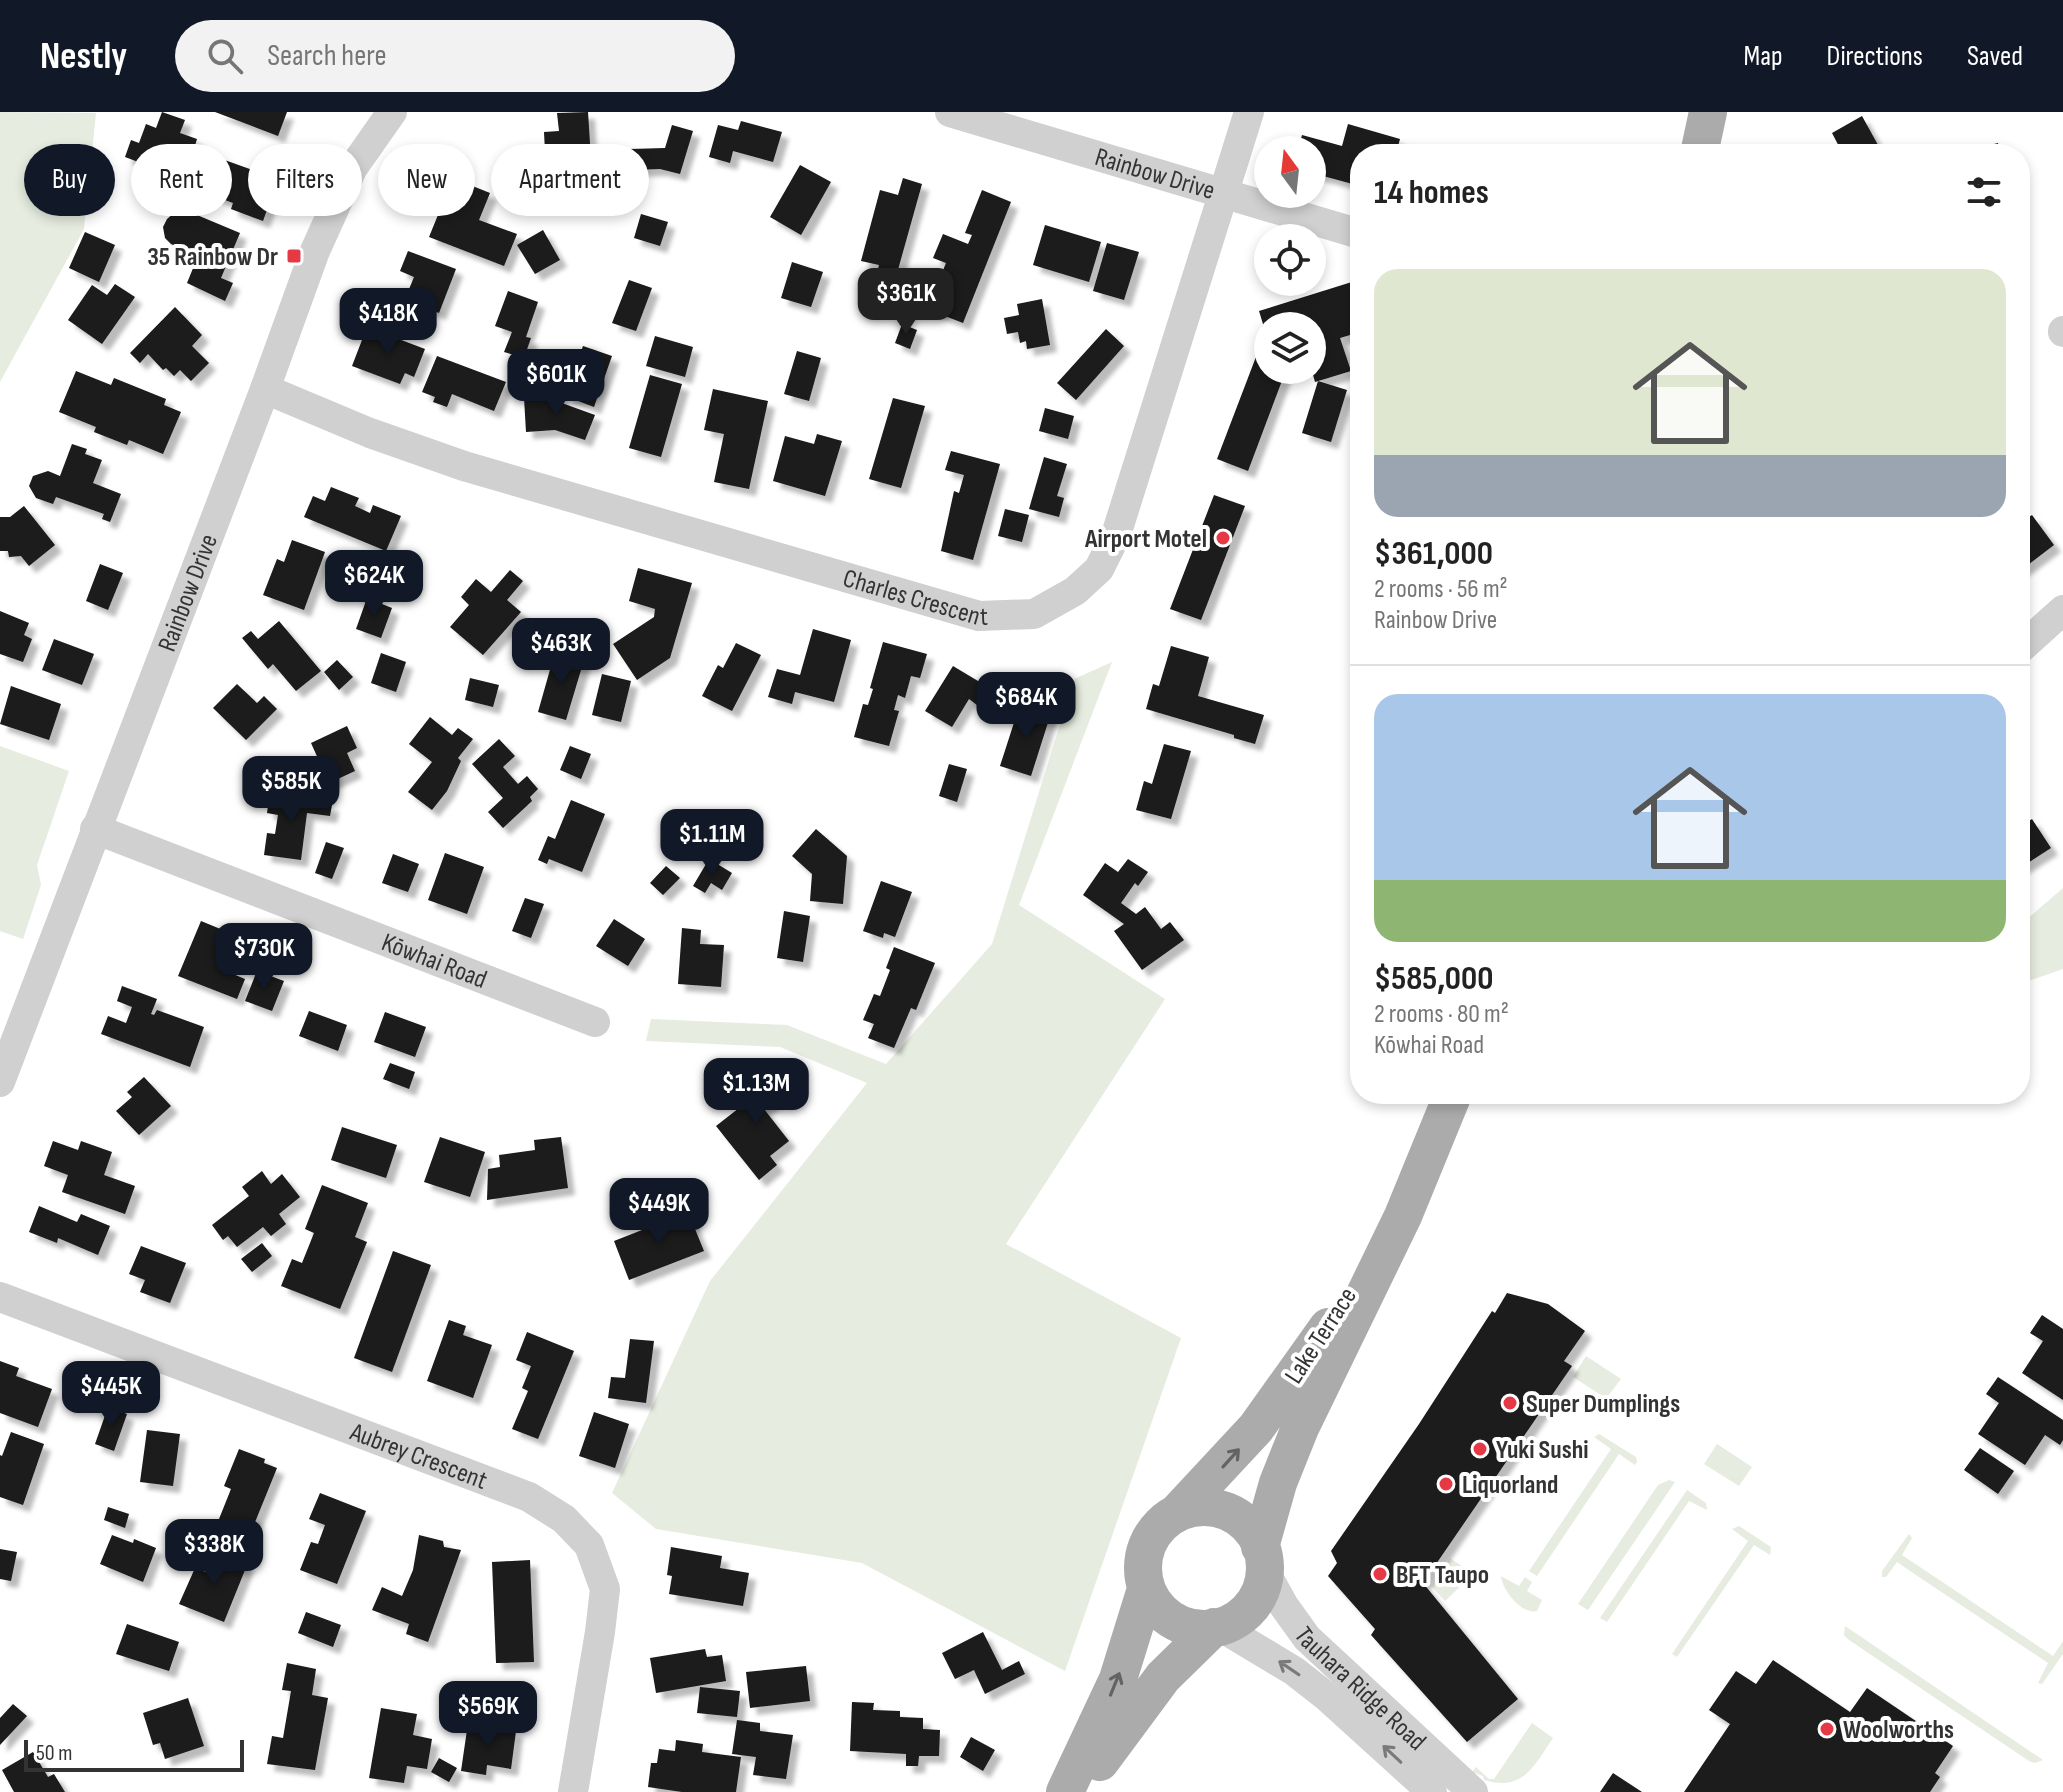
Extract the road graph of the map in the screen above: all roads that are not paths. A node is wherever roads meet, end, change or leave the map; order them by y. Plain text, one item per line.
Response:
1 (392, 112) edge
2 (950, 112) edge
3 (1249, 112) edge
4 (1708, 112) edge
5 (1701, 144) edge
6 (1223, 192) junction
7 (1350, 231) edge
8 (265, 389) junction
9 (2063, 610) edge
10 (2030, 640) edge
11 (95, 829) junction
12 (595, 1022) dead end
13 (0, 1082) edge
14 (1449, 1104) edge
15 (1435, 1136) junction
16 (0, 1297) edge
17 (1176, 1514) junction
18 (1262, 1558) junction
19 (1146, 1589) junction
20 (1217, 1626) junction
21 (573, 1792) edge
22 (1065, 1792) edge
23 (1080, 1792) edge
24 (1432, 1792) edge
25 (1473, 1792) edge

1 - 8 street, Rainbow Drive
2 - 6 street, Rainbow Drive
3 - 6 street, Charles Crescent
4 - 5 main road
6 - 7 street, Rainbow Drive
6 - 8 street, Charles Crescent
8 - 11 street, Rainbow Drive
9 - 10 street
11 - 12 street, Kōwhai Road
11 - 13 street, Rainbow Drive
14 - 15 main road, Lake Terrace
17 -> 15 main road, Lake Terrace
15 - 18 main road, Lake Terrace
16 - 21 street, Aubrey Crescent
17 - 18 main road
17 - 19 main road
18 - 20 main road
18 - 25 street, Tauhara Ridge Road
19 - 20 main road
22 -> 19 main road
20 - 23 main road
24 -> 20 street, Tauhara Ridge Road

